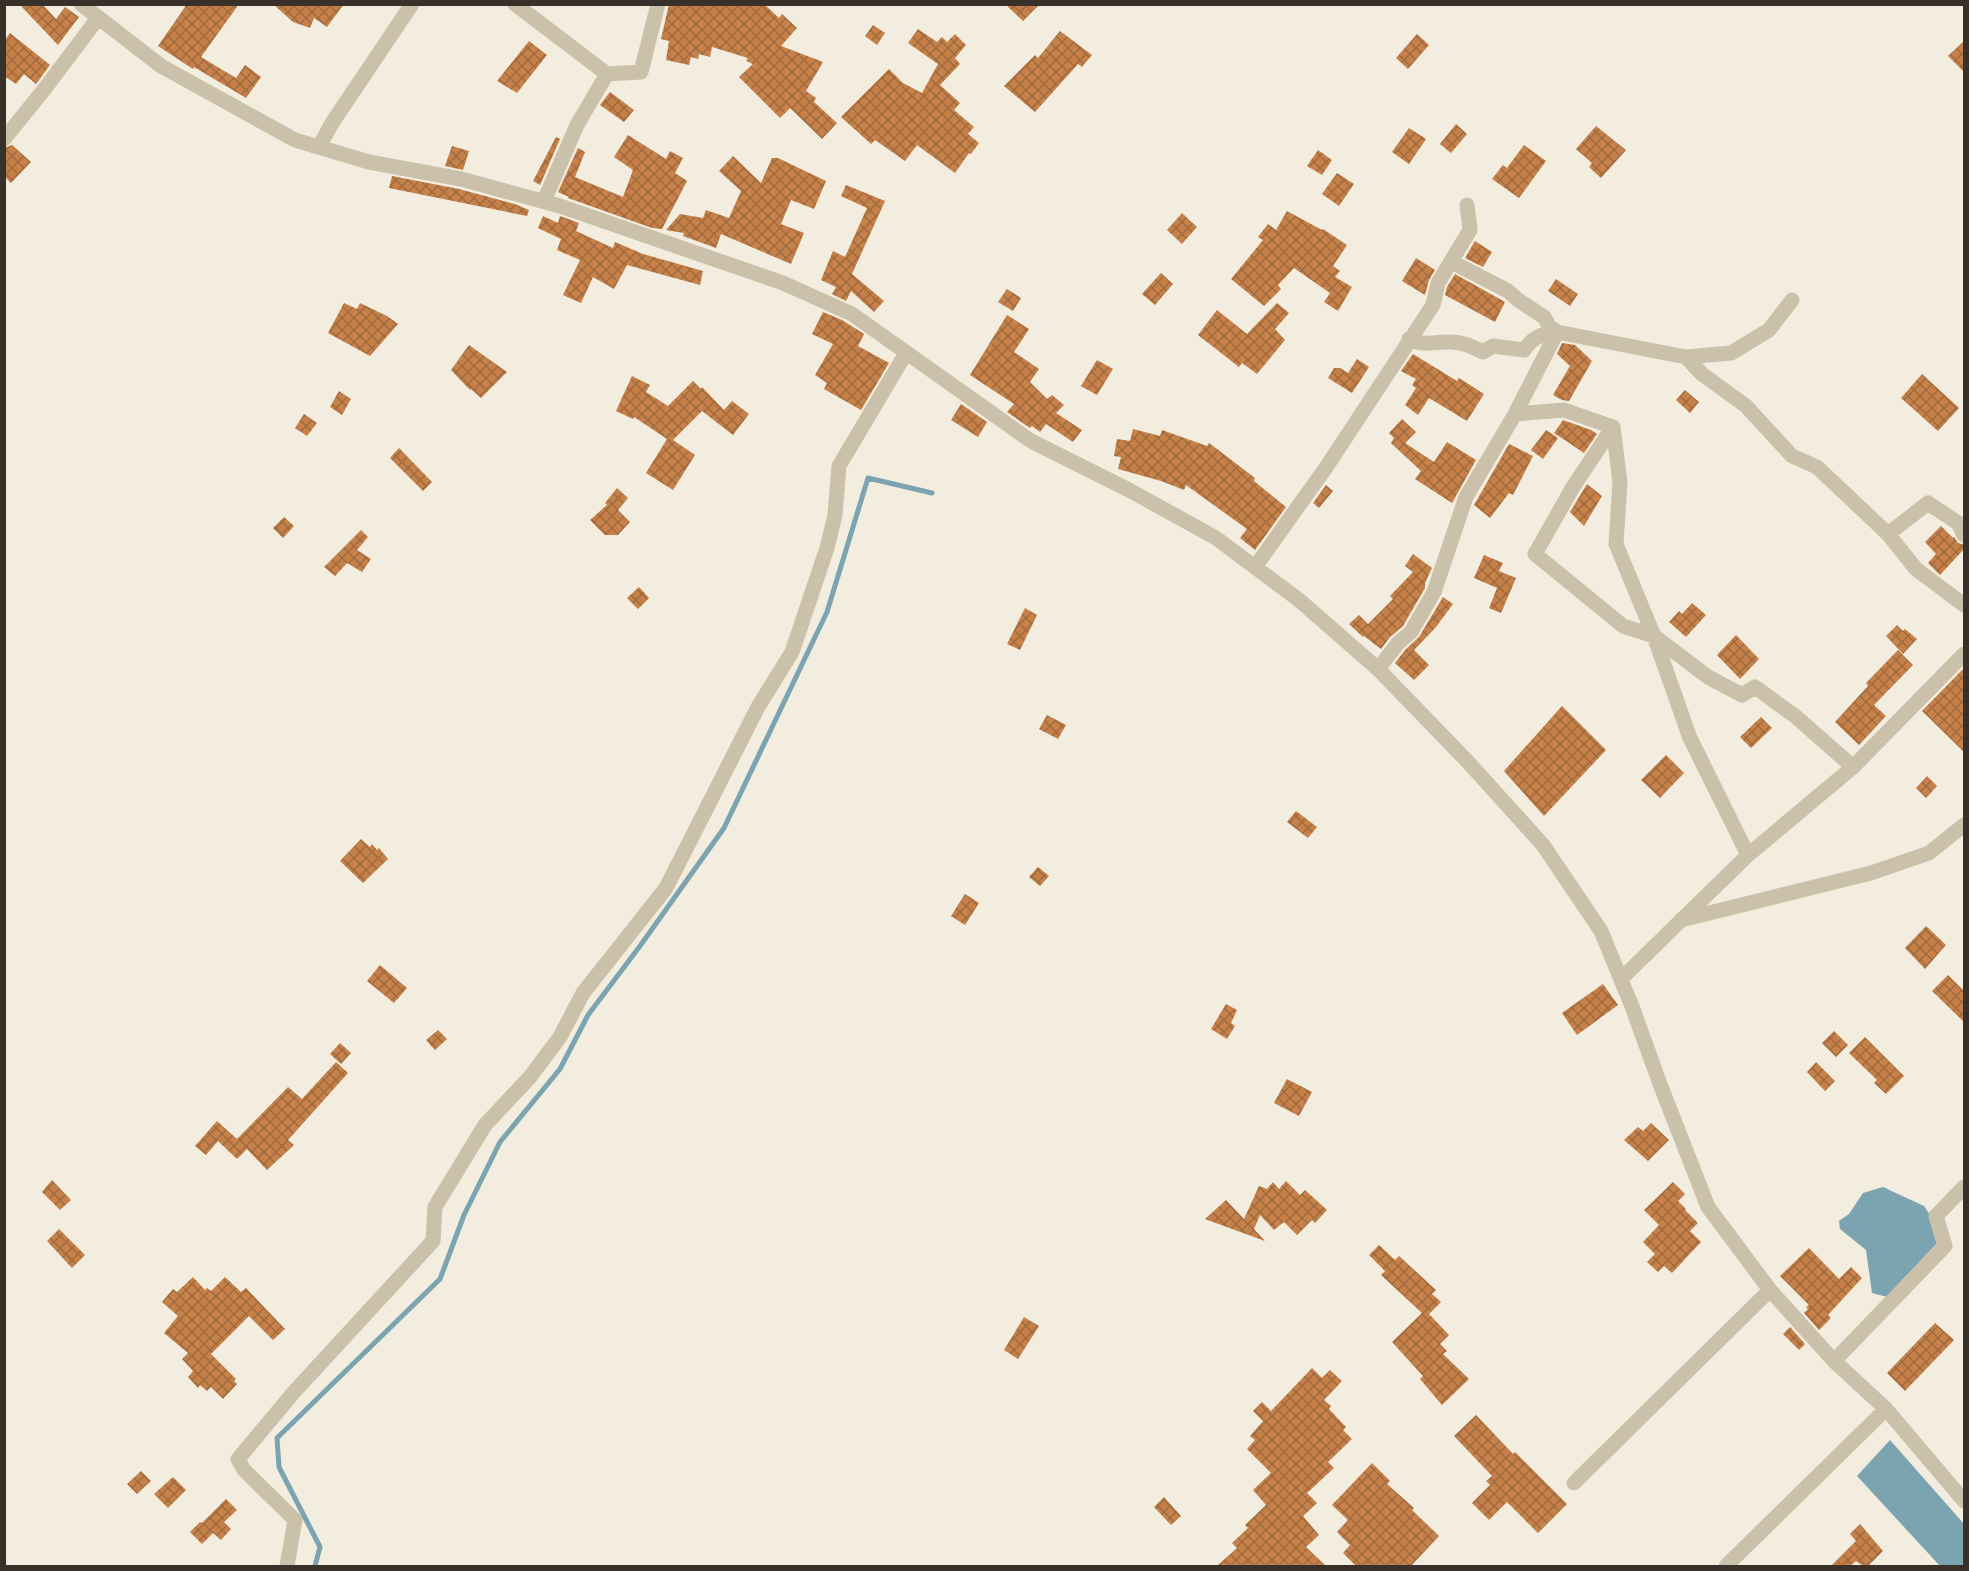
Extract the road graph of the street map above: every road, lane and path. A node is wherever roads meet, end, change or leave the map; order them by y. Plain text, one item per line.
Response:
1 (81, 4) edge
2 (412, 4) edge
3 (515, 4) edge
4 (658, 4) edge
5 (98, 18) junction
6 (607, 75) junction
7 (4, 140) edge
8 (319, 147) junction
9 (544, 201) junction
10 (1467, 205) dead end
11 (1452, 262) junction
12 (1792, 300) dead end
13 (1557, 332) junction
14 (1410, 339) junction
15 (906, 353) junction
16 (1686, 357) junction
17 (1515, 414) junction
18 (1613, 427) junction
19 (1888, 534) junction
20 (1965, 535) edge
21 (1255, 567) junction
22 (1965, 605) edge
23 (1654, 636) junction
24 (1965, 654) edge
25 (1378, 669) junction
26 (1853, 767) junction
27 (1965, 825) edge
28 (1748, 855) junction
29 (1681, 920) junction
30 (1621, 979) junction
31 (1965, 1187) edge
32 (1770, 1290) junction
33 (1834, 1361) junction
34 (1886, 1409) junction
35 (1574, 1483) dead end
36 (1965, 1501) edge
37 (287, 1566) edge
38 (1726, 1566) edge

1 - 5 street
2 - 8 street
3 - 6 street
4 - 6 street
5 - 7 street
5 - 8 street
6 - 9 street
8 - 9 street
9 - 15 street
10 - 11 street
11 - 13 street
11 - 14 street
12 - 16 street
13 - 14 street
13 - 16 street
13 - 17 street
14 - 21 street
15 - 21 street
15 - 37 street
16 - 19 street
17 - 18 street
17 - 25 street
18 - 23 street
18 - 23 street
19 - 20 street
19 - 22 street
21 - 25 street
23 - 26 street
23 - 28 street
24 - 26 street
25 - 30 street
26 - 28 street
27 - 29 street
28 - 29 street
29 - 30 street
30 - 32 street
31 - 33 street
32 - 33 street
32 - 35 street
33 - 34 street
34 - 36 street
34 - 38 street

